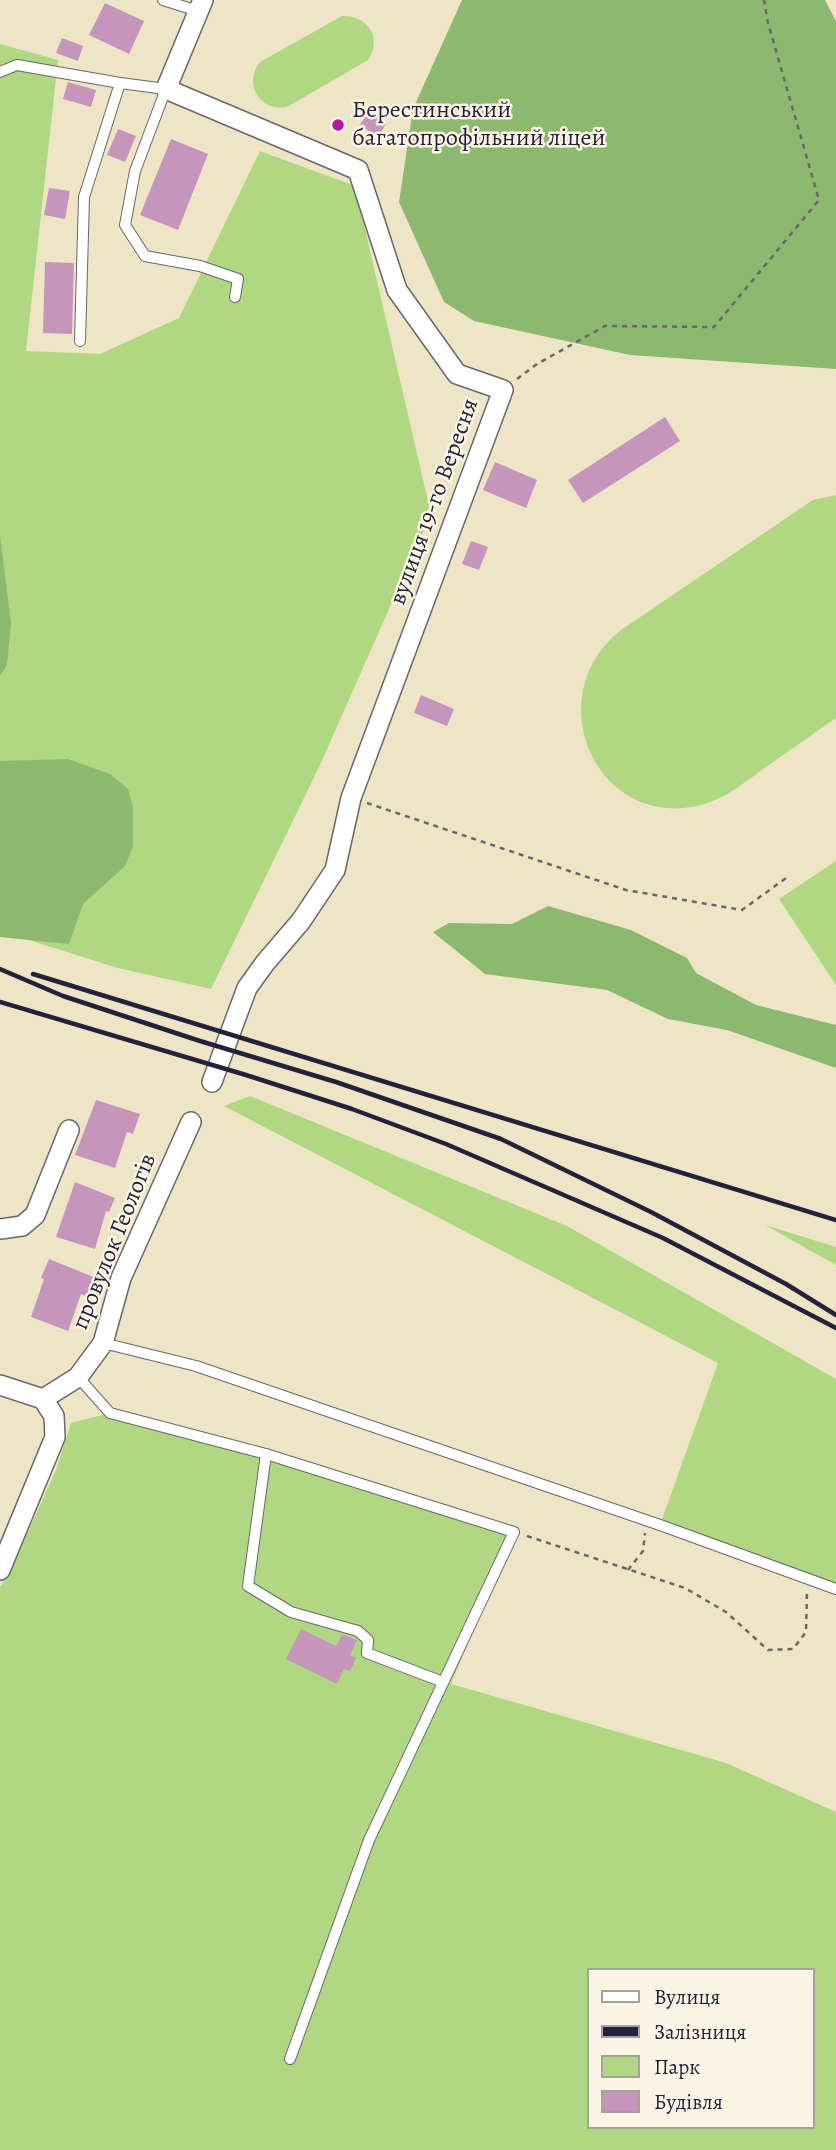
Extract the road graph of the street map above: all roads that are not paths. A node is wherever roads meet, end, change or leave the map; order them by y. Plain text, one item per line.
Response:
1 (163, 0) edge
2 (201, 6) edge
3 (0, 72) edge
4 (120, 83) junction
5 (166, 89) junction
6 (235, 298) dead end
7 (80, 341) dead end
8 (212, 1083) dead end
9 (191, 1122) dead end
10 (69, 1130) dead end
11 (0, 1229) edge
12 (103, 1343) junction
13 (78, 1377) junction
14 (0, 1385) edge
15 (43, 1399) junction
16 (266, 1454) junction
17 (0, 1570) edge
18 (836, 1589) edge
19 (443, 1682) junction
20 (290, 2059) dead end

1 - 2 lane
2 - 5 street
3 - 4 lane
4 - 5 lane
4 - 7 lane
5 - 6 lane
5 - 8 street, вулиця 19-го Вересня
9 - 12 street, провулок Геологів
10 - 11 street
12 - 13 street, провулок Геологів
12 - 18 lane
13 - 15 street, провулок Геологів
13 - 16 lane
14 - 15 street
15 - 17 street
16 - 19 lane
16 - 19 lane
19 - 20 lane

